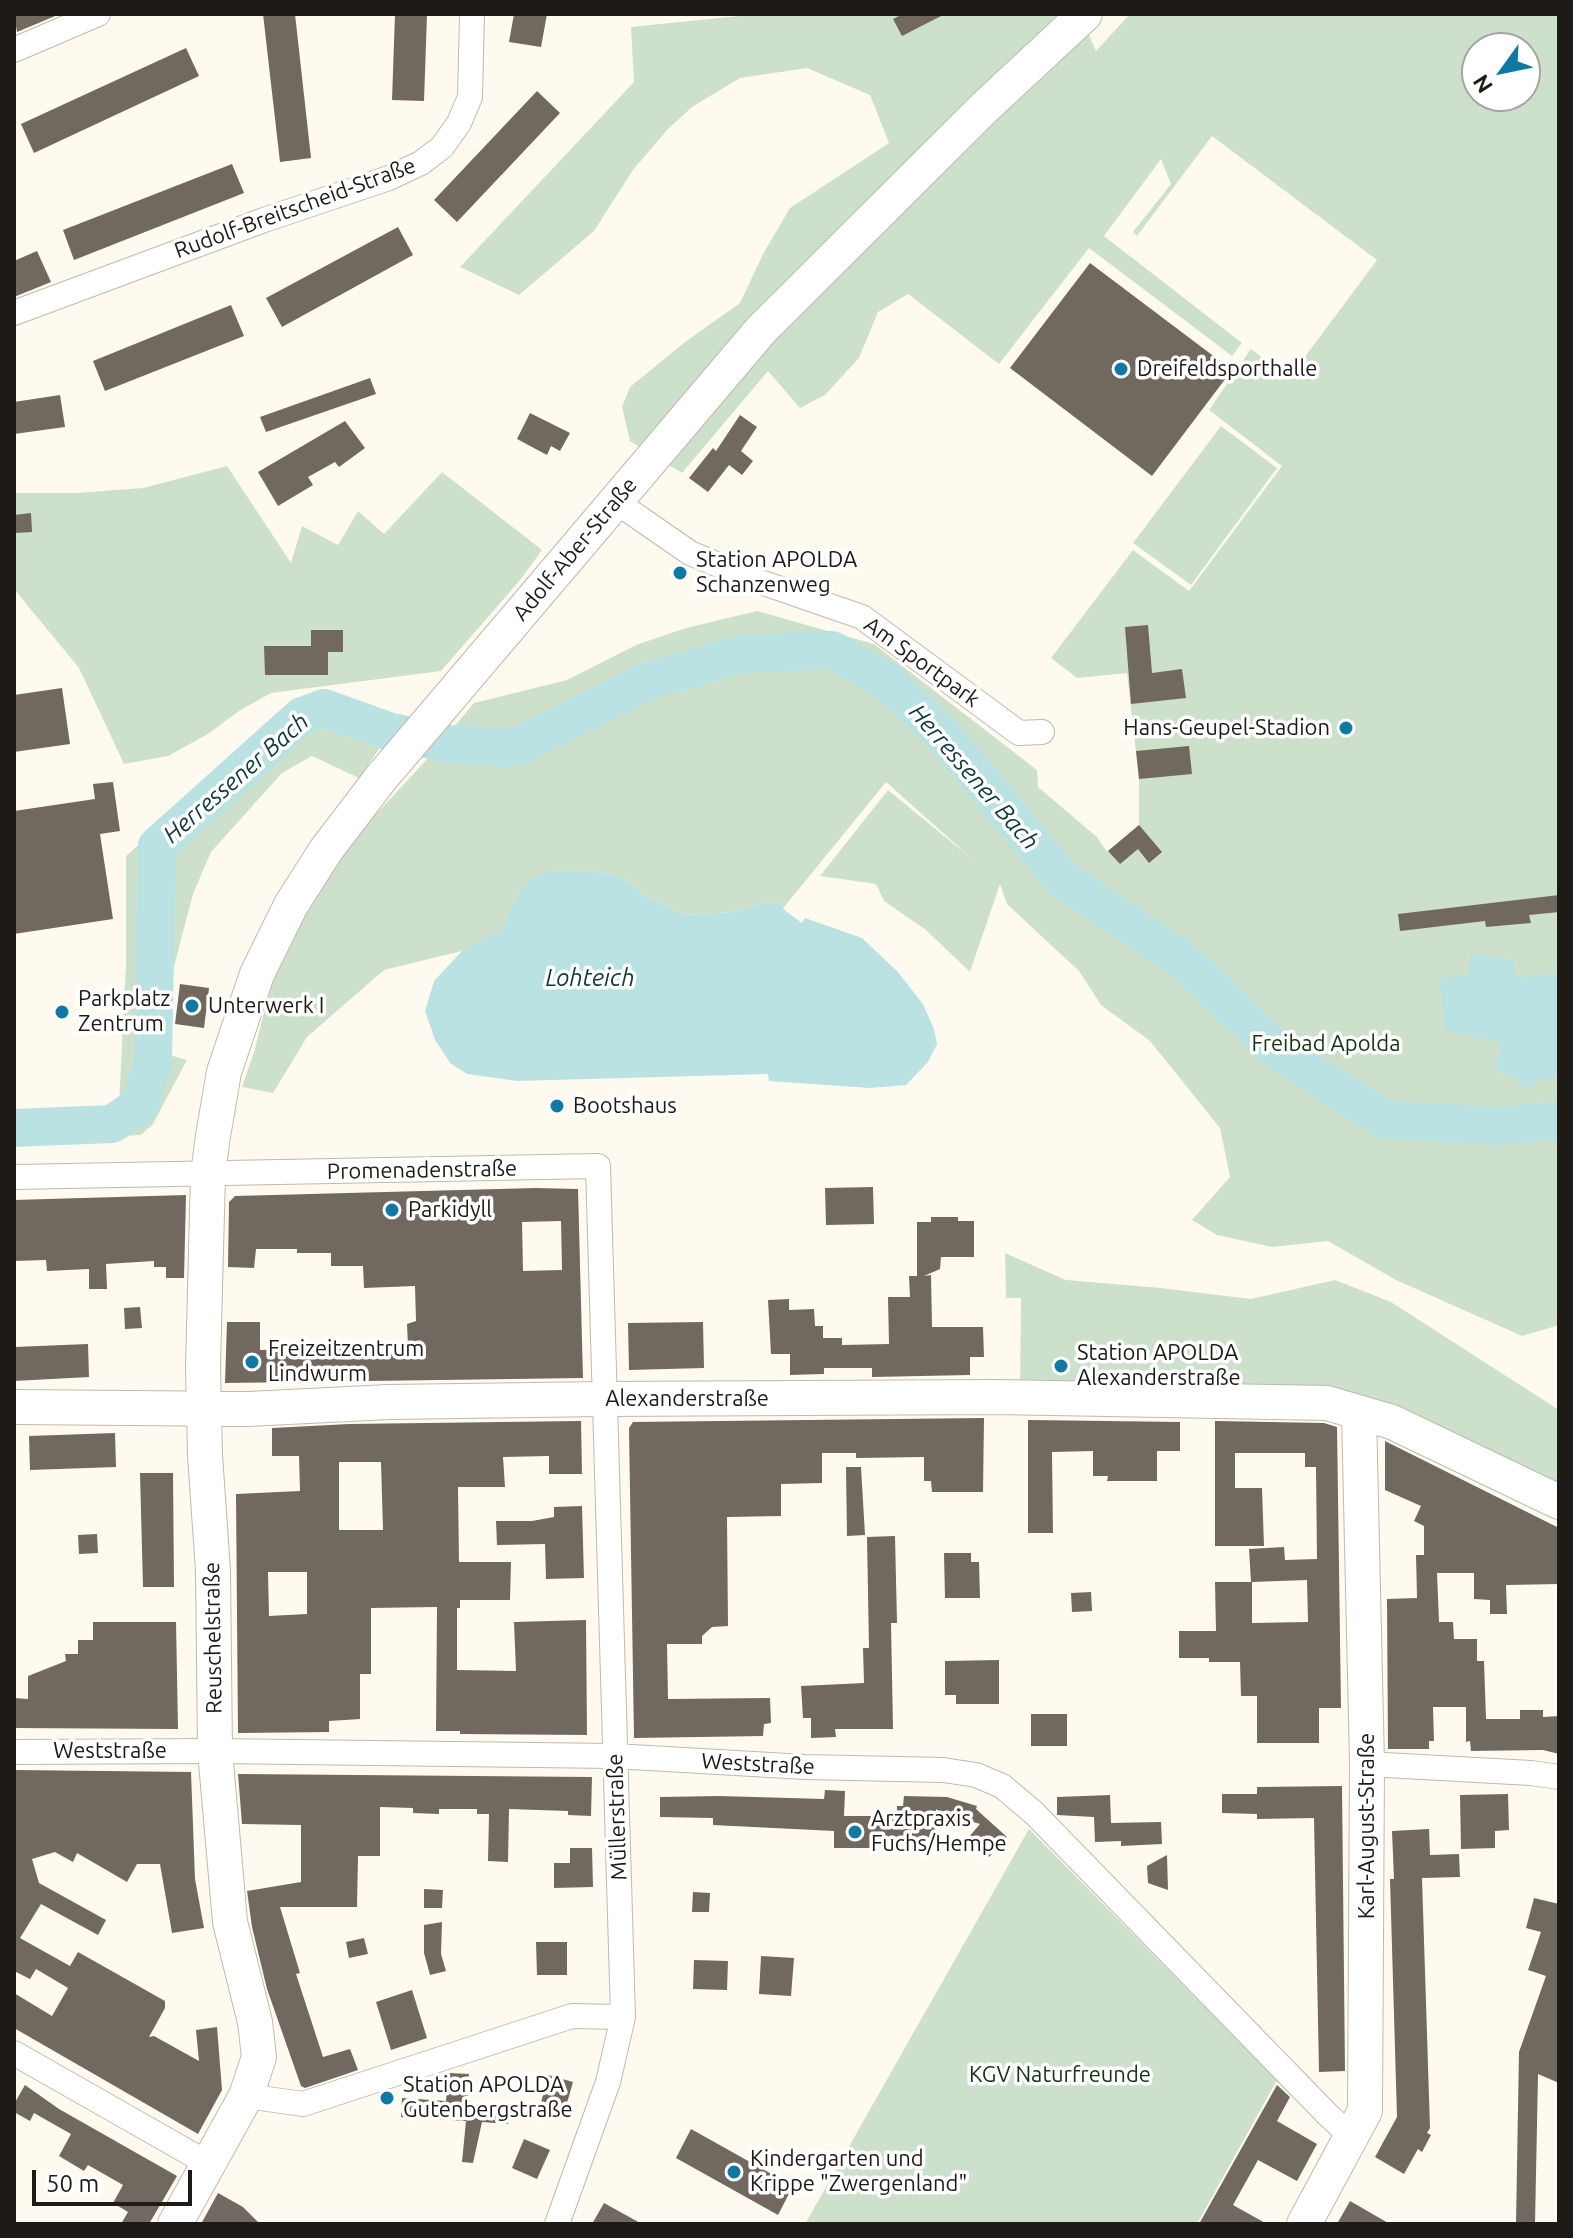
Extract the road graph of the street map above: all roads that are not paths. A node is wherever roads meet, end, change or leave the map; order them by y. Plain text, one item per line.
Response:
1 (98, 14) edge
2 (472, 14) edge
3 (1085, 14) edge
4 (14, 50) edge
5 (14, 313) edge
6 (615, 501) junction
7 (1042, 732) dead end
8 (208, 1174) junction
9 (14, 1177) edge
10 (604, 1399) junction
11 (14, 1407) edge
12 (204, 1408) junction
13 (1359, 1413) junction
14 (1559, 1502) edge
15 (215, 1751) junction
16 (14, 1752) edge
17 (614, 1756) junction
18 (1367, 1764) junction
19 (1559, 1777) edge
20 (623, 2017) junction
21 (14, 2053) edge
22 (246, 2096) junction
23 (1353, 2138) junction
24 (209, 2164) junction
25 (175, 2224) edge
26 (557, 2224) edge
27 (1304, 2224) edge

1 - 4 street
2 - 5 street, Rudolf-Breitscheid-Straße
3 - 6 street, Adolf-Aber-Straße
6 - 7 street, Am Sportpark
6 - 8 street, Adolf-Aber-Straße
8 - 9 street, Promenadenstraße
8 - 10 street, Promenadenstraße
8 - 12 street, Reuschelstraße
10 - 12 street, Alexanderstraße
10 - 13 street, Alexanderstraße
10 - 17 street, Müllerstraße
11 - 12 street, Alexanderstraße
12 - 15 street, Reuschelstraße
13 - 14 street, Alexanderstraße
13 - 18 street, Karl-August-Straße
15 - 16 street, Weststraße
15 - 17 street, Weststraße
15 - 22 street, Reuschelstraße
17 - 20 street, Müllerstraße
17 - 23 street, Weststraße
18 - 19 street
18 - 23 street, Karl-August-Straße
20 - 22 street
20 - 26 street, Müllerstraße
21 - 24 street
22 - 24 street, Reuschelstraße
23 - 27 street, Karl-August-Straße
24 - 25 street, Reuschelstraße

